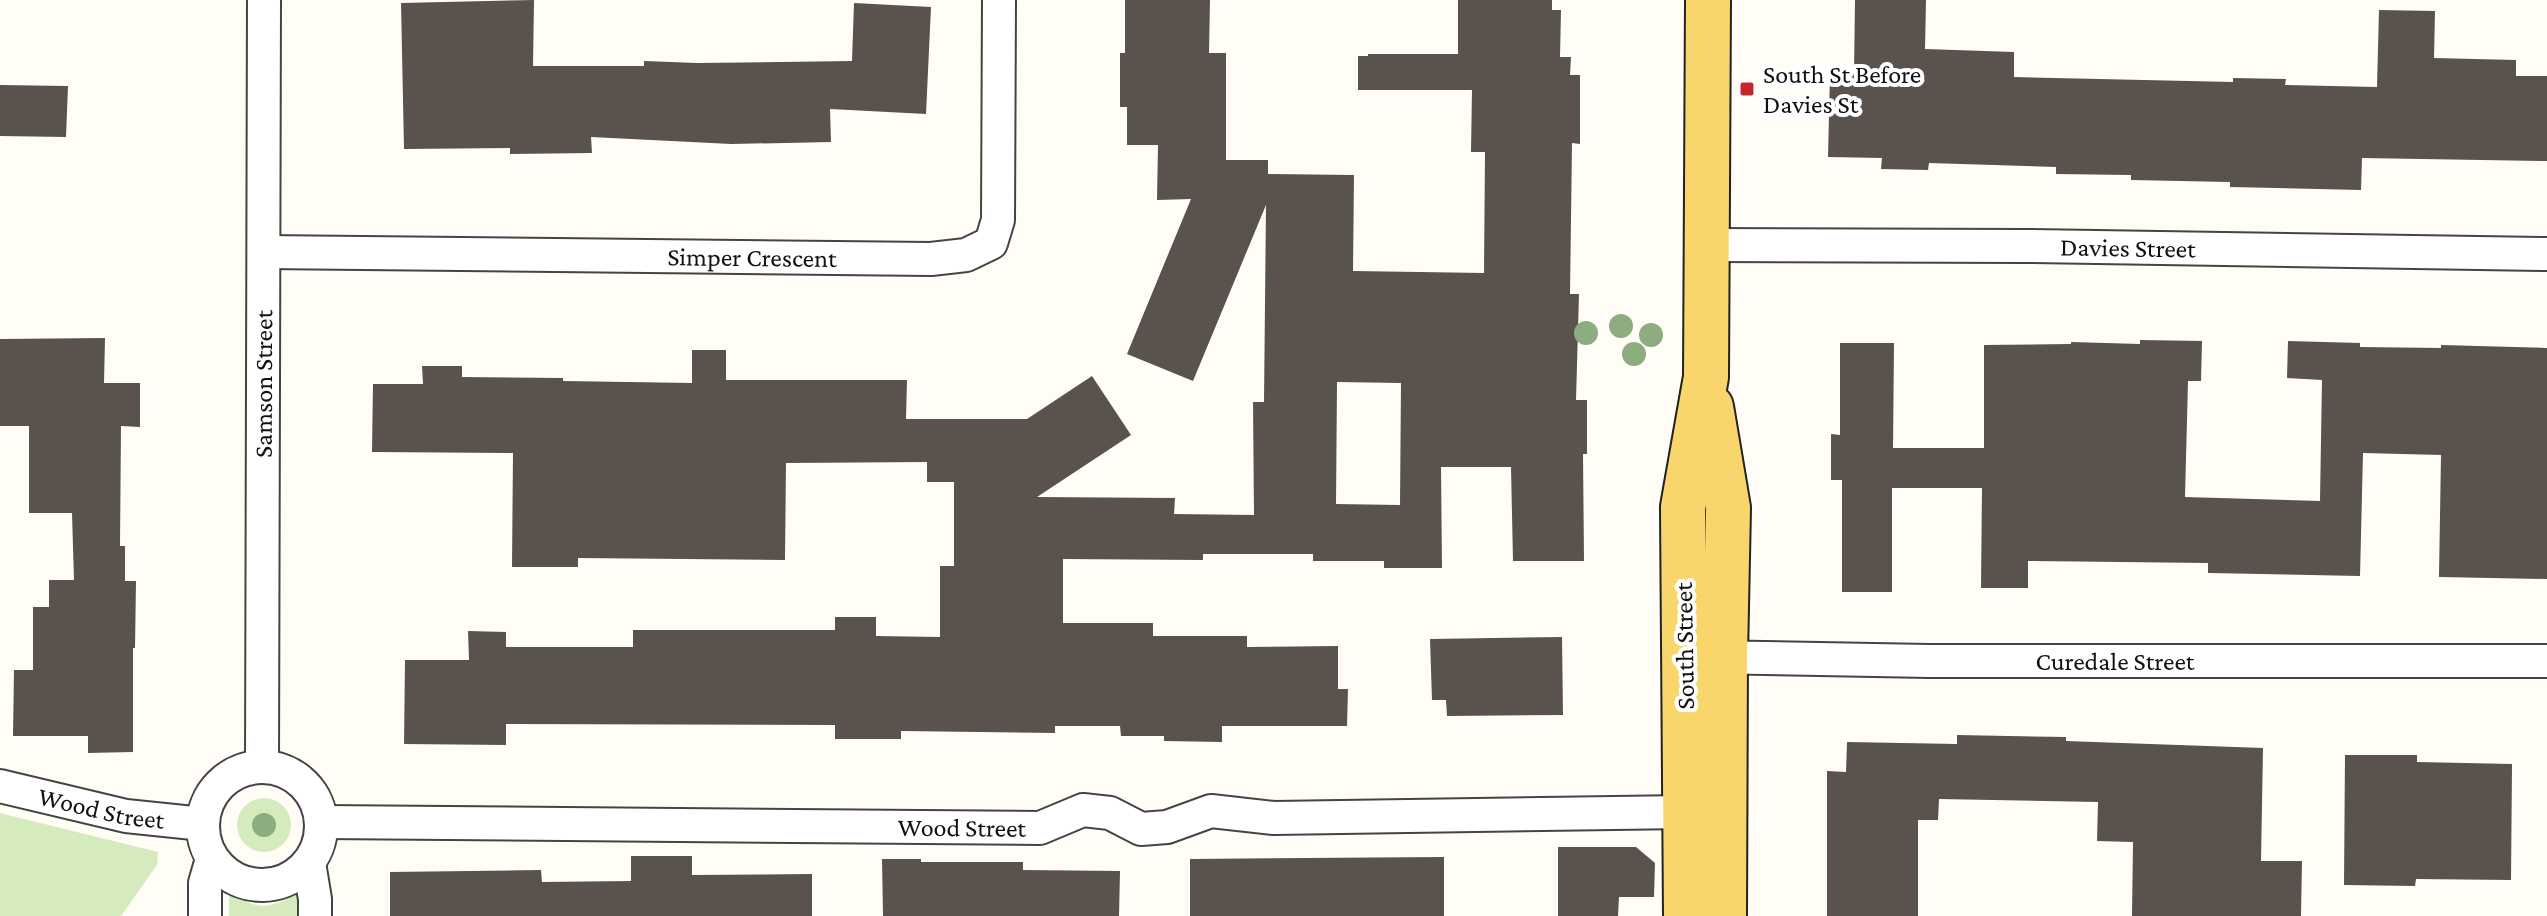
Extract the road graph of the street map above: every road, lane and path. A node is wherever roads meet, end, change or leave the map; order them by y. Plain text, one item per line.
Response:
1 (264, 0) edge
2 (999, 0) edge
3 (1708, 0) edge
4 (1708, 245) junction
5 (264, 252) junction
6 (2547, 254) edge
7 (1704, 657) junction
8 (2547, 661) edge
9 (262, 766) junction
10 (0, 786) edge
11 (1686, 812) junction
12 (322, 822) junction
13 (203, 824) junction
14 (212, 859) junction
15 (309, 863) junction
16 (205, 916) edge
17 (315, 916) edge
18 (1686, 916) edge
19 (1724, 916) edge

1 - 5 street, Samson Street
2 - 5 street, Simper Crescent
3 - 4 main road, South Street
4 - 6 street, Davies Street
4 - 7 main road, South Street
5 - 9 street, Samson Street
7 - 8 street, Curedale Street
7 - 11 main road, South Street
7 - 19 main road, South Street
9 - 12 street
9 - 13 street
10 - 13 street, Wood Street
11 - 12 street, Wood Street
11 - 18 main road, South Street
12 - 15 street
13 - 14 street
14 - 15 street
14 - 16 street
15 - 17 street

